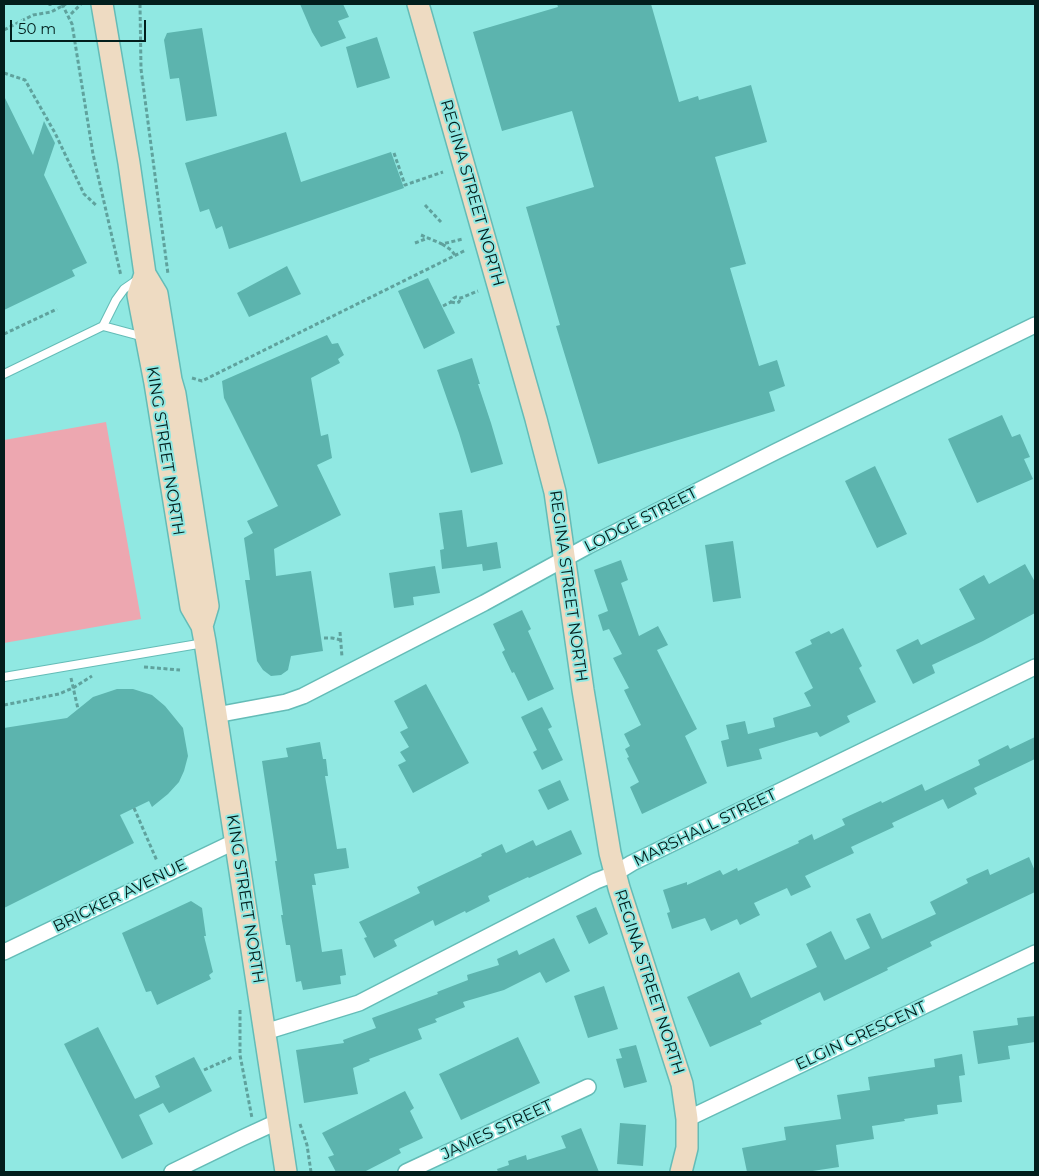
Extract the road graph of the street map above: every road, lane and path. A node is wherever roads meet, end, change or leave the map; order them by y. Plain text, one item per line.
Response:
1 (66, 4) edge
2 (81, 4) edge
3 (102, 4) edge
4 (418, 4) edge
5 (71, 14) dead end
6 (4, 30) edge
7 (4, 73) edge
8 (394, 153) dead end
9 (443, 172) dead end
10 (425, 205) dead end
11 (97, 206) dead end
12 (441, 222) dead end
13 (422, 235) dead end
14 (428, 238) junction
15 (463, 240) dead end
16 (415, 244) dead end
17 (442, 244) junction
18 (466, 250) dead end
19 (455, 255) junction
20 (145, 274) junction
21 (478, 291) dead end
22 (443, 306) dead end
23 (57, 308) dead end
24 (1035, 325) edge
25 (103, 326) junction
26 (4, 334) edge
27 (146, 338) junction
28 (4, 374) edge
29 (192, 378) dead end
30 (565, 558) junction
31 (340, 632) dead end
32 (203, 634) junction
33 (324, 638) dead end
34 (341, 640) junction
35 (342, 657) dead end
36 (68, 666) junction
37 (142, 667) dead end
38 (1035, 668) edge
39 (180, 670) dead end
40 (96, 672) dead end
41 (4, 676) edge
42 (73, 688) junction
43 (4, 705) edge
44 (78, 709) dead end
45 (216, 714) junction
46 (134, 808) dead end
47 (236, 841) junction
48 (614, 874) junction
49 (164, 875) junction
50 (4, 952) edge
51 (1035, 954) edge
52 (265, 1032) junction
53 (233, 1057) dead end
54 (204, 1070) dead end
55 (588, 1087) dead end
56 (687, 1119) junction
57 (279, 1121) junction
58 (424, 1168) edge
59 (172, 1172) edge
60 (286, 1172) edge
61 (406, 1172) edge
62 (681, 1172) edge

1 - 6 path
2 - 5 path
3 - 20 main road, KING STREET NORTH
4 - 30 main road, REGINA STREET NORTH
7 - 11 path
8 - 9 path
10 - 12 path
13 - 14 path
14 - 16 path
14 - 17 path
15 - 17 path
17 - 19 path
18 - 19 path
19 - 29 path
20 - 25 lane
20 - 27 main road, KING STREET NORTH
20 - 32 main road, KING STREET NORTH
21 - 22 path
23 - 26 path
24 - 30 street, LODGE STREET
25 - 27 lane
25 - 28 lane
27 - 32 main road, KING STREET NORTH
30 - 45 street, LODGE STREET
30 - 48 main road, REGINA STREET NORTH
31 - 34 path
32 - 36 lane
32 - 45 main road, KING STREET NORTH
33 - 34 path
34 - 35 path
36 - 41 lane
36 - 42 path
37 - 39 path
38 - 48 street, MARSHALL STREET
40 - 42 path
42 - 43 path
42 - 44 path
45 - 47 main road, KING STREET NORTH
46 - 49 path
47 - 49 street, BRICKER AVENUE
47 - 52 main road, KING STREET NORTH
48 - 52 street, MARSHALL STREET
48 - 56 main road, REGINA STREET NORTH
49 - 50 street, BRICKER AVENUE
51 - 56 street, ELGIN CRESCENT
52 - 57 main road, KING STREET NORTH
53 - 54 path
55 - 58 street, JAMES STREET
56 - 62 main road, REGINA STREET NORTH
57 - 59 street
57 - 60 main road, KING STREET NORTH
58 - 61 street, JAMES STREET

